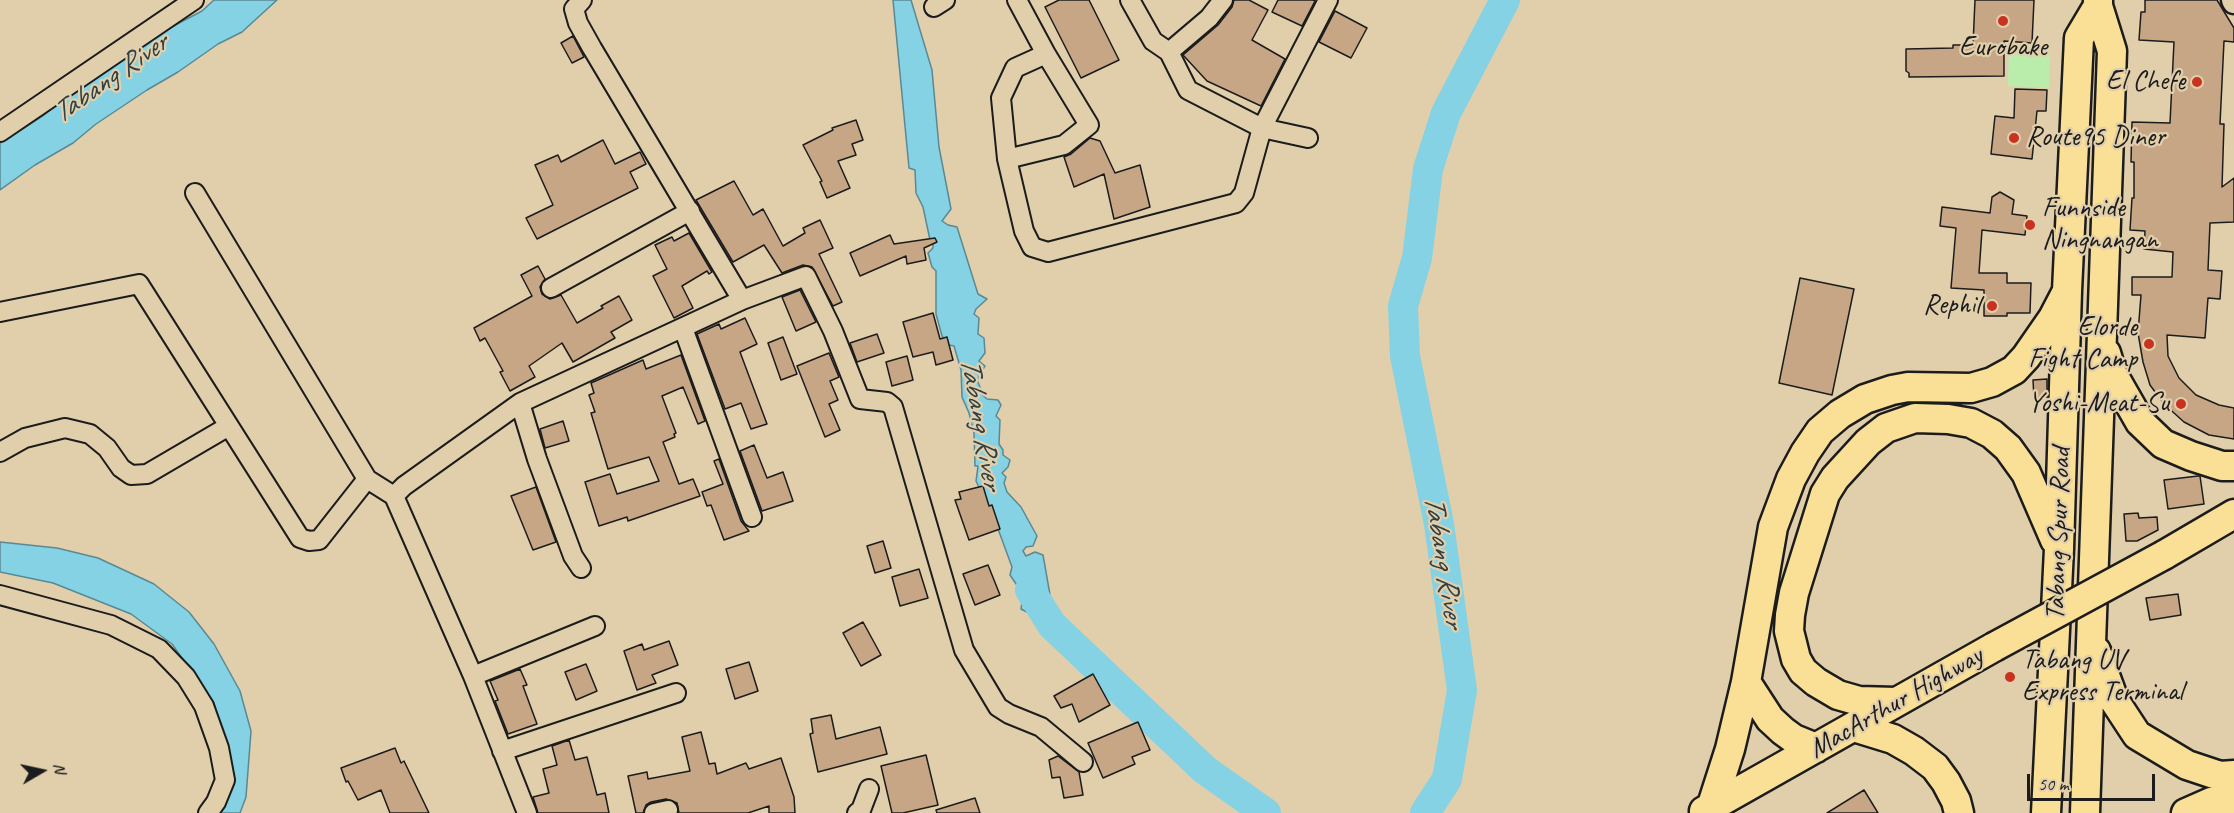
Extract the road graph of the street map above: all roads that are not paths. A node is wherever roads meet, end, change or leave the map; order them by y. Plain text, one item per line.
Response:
1 (194, 0) edge
2 (582, 0) edge
3 (1017, 0) edge
4 (1130, 0) edge
5 (1224, 0) edge
6 (1328, 0) edge
7 (2098, 3) edge
8 (1169, 52) junction
9 (1046, 54) junction
10 (1262, 128) junction
11 (0, 132) edge
12 (1308, 138) dead end
13 (1007, 159) junction
14 (195, 193) dead end
15 (690, 211) junction
16 (551, 288) dead end
17 (2067, 291) junction
18 (742, 300) junction
19 (0, 312) edge
20 (682, 328) junction
21 (2102, 339) junction
22 (520, 403) junction
23 (229, 426) junction
24 (0, 452) edge
25 (2234, 466) edge
26 (367, 479) junction
27 (394, 496) junction
28 (2234, 514) edge
29 (753, 517) dead end
30 (2059, 549) junction
31 (581, 568) dead end
32 (0, 595) edge
33 (595, 626) dead end
34 (2091, 637) junction
35 (473, 676) junction
36 (1746, 682) junction
37 (676, 693) dead end
38 (1896, 702) junction
39 (1854, 727) junction
40 (1816, 748) junction
41 (502, 751) junction
42 (1083, 762) dead end
43 (2234, 775) edge
44 (869, 789) dead end
45 (2234, 799) edge
46 (1706, 809) edge
47 (2194, 811) edge
48 (208, 813) edge
49 (527, 813) edge
50 (857, 813) edge
51 (1959, 813) edge
52 (2046, 813) edge
53 (2085, 813) edge

1 - 11 street
2 - 15 street
3 - 9 street
4 - 8 street
5 - 8 street
6 - 10 street
7 - 17 highway
7 - 21 highway
8 - 10 street
9 - 13 street
9 - 13 street
10 - 12 street
10 - 13 street
14 - 26 street
15 - 16 street
15 - 18 street
17 - 30 highway, Tabang Spur Road
17 - 36 highway
18 - 20 street
18 - 42 street
19 - 23 street
20 - 22 street
20 - 29 street
21 - 25 highway
21 - 34 highway
22 - 27 street
22 - 31 street
23 - 24 street
23 - 26 street
26 - 27 street
27 - 35 street
28 - 38 highway, MacArthur Highway, bridge
30 - 38 highway
30 - 52 highway, Tabang Spur Road
32 - 48 street
33 - 35 street
34 - 43 highway
34 - 53 highway, Tabang Spur Road
35 - 41 street
36 - 40 highway
36 - 46 highway
37 - 41 street
38 - 39 highway, MacArthur Highway
39 - 40 highway, MacArthur Highway
39 - 51 highway
40 - 46 highway, MacArthur Highway
41 - 49 street
44 - 50 street
45 - 47 highway

